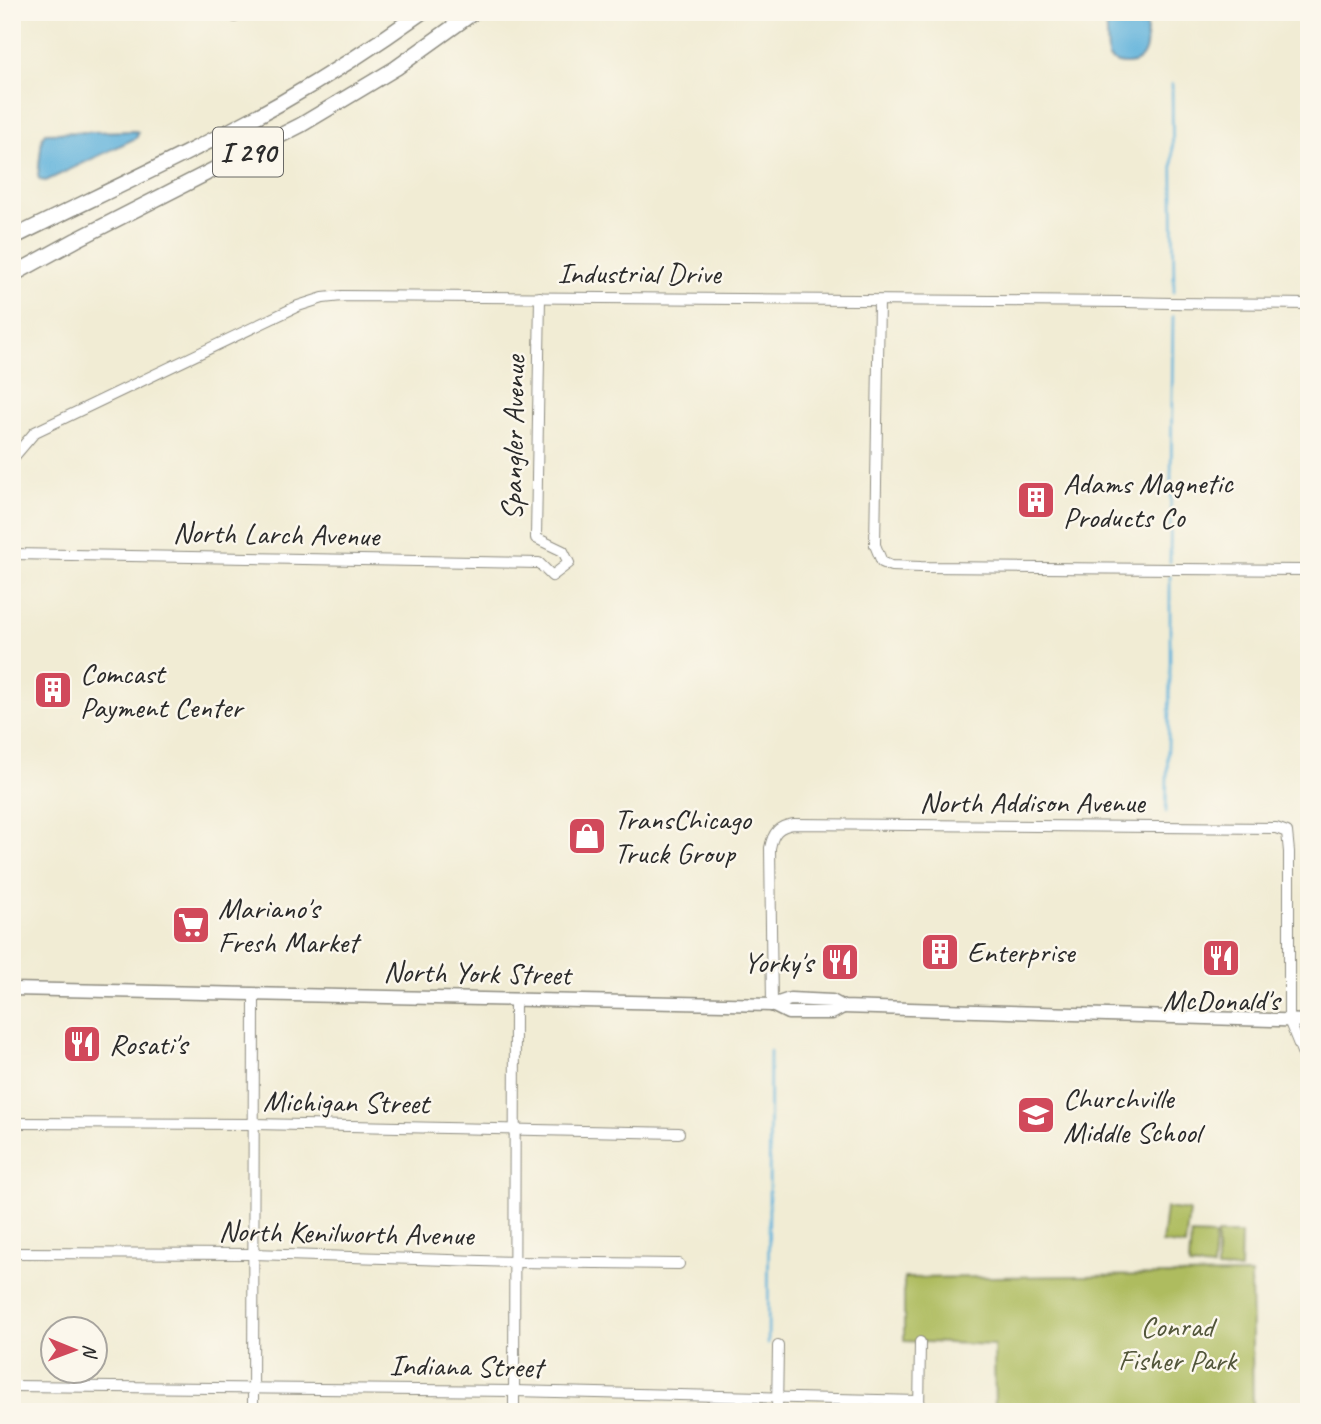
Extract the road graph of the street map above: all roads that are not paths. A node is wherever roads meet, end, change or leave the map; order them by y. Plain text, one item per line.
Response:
1 (422, 12) edge
2 (474, 12) edge
3 (12, 238) edge
4 (12, 275) edge
5 (540, 297) junction
6 (879, 301) junction
7 (1309, 304) edge
8 (12, 460) edge
9 (12, 554) edge
10 (539, 563) joint
11 (1309, 570) edge
12 (12, 989) edge
13 (254, 994) junction
14 (515, 1000) junction
15 (772, 1005) junction
16 (1289, 1020) junction
17 (1309, 1021) edge
18 (1309, 1069) edge
19 (12, 1123) edge
20 (254, 1124) junction
21 (515, 1130) junction
22 (679, 1133) dead end
23 (12, 1252) edge
24 (253, 1254) junction
25 (514, 1262) junction
26 (679, 1264) dead end
27 (920, 1342) dead end
28 (778, 1346) dead end
29 (12, 1386) edge
30 (253, 1388) junction
31 (514, 1391) junction
32 (777, 1397) junction
33 (919, 1406) edge
34 (253, 1412) edge
35 (514, 1412) edge
36 (777, 1412) edge

1 - 3 highway, I 290
2 - 4 highway, I 290
5 - 6 street, Industrial Drive
5 - 8 street, Industrial Drive
5 - 10 street, Spangler Avenue
6 - 7 street, Industrial Drive
6 - 11 street
9 - 10 street, North Larch Avenue
12 - 13 main road, North York Street
13 - 14 main road, North York Street
13 - 20 street
14 - 15 main road, North York Street
14 - 21 street
15 - 16 main road, North York Street
15 - 16 street, North Addison Avenue
16 - 17 main road, North York Street
16 - 18 street
19 - 20 street, Michigan Street
20 - 21 street, Michigan Street
20 - 24 street
21 - 22 street, Michigan Street
21 - 25 street
23 - 24 street, North Kenilworth Avenue
24 - 25 street, North Kenilworth Avenue
24 - 30 street
25 - 26 street, North Kenilworth Avenue
25 - 31 street
27 - 33 street
28 - 32 street
29 - 30 street, Indiana Street
30 - 31 street, Indiana Street
30 - 34 street
31 - 32 street, Indiana Street
31 - 35 street
32 - 33 street, Indiana Street
32 - 36 street

